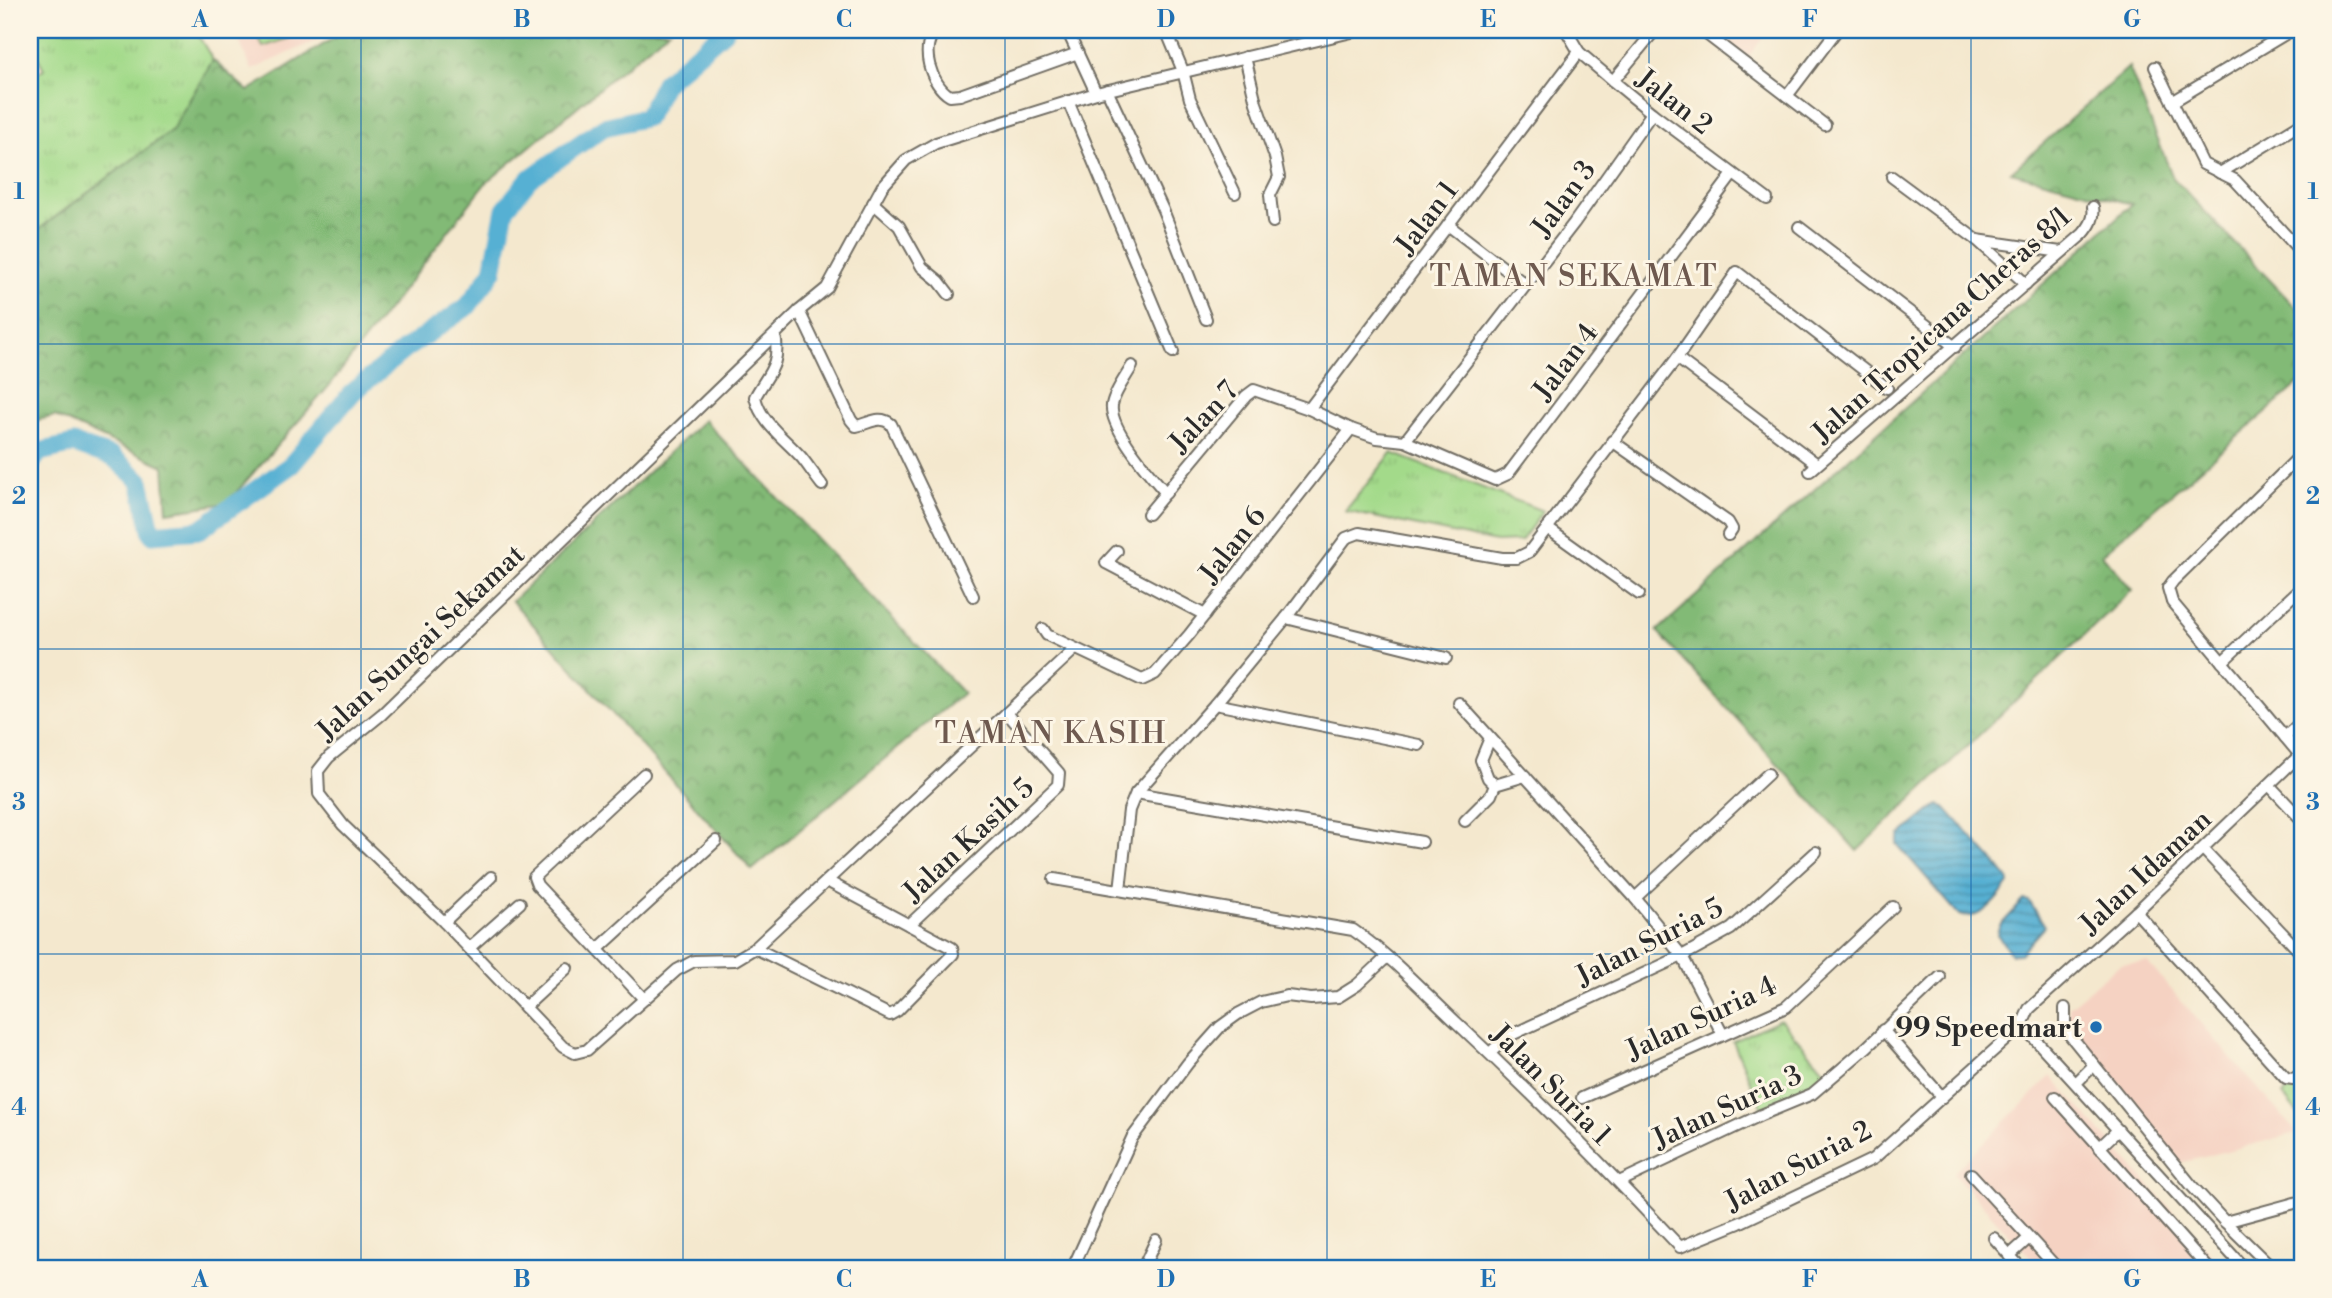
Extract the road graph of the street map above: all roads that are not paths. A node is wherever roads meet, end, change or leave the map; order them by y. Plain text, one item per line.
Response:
1 (937, 30) edge
2 (1067, 30) edge
3 (1166, 30) edge
4 (1360, 30) edge
5 (1566, 30) edge
6 (1655, 30) edge
7 (1701, 30) edge
8 (1837, 30) edge
9 (2292, 30) edge
10 (1578, 52) junction
11 (1078, 53) junction
12 (1245, 57) junction
13 (2155, 67) dead end
14 (1184, 71) junction
15 (1613, 81) junction
16 (1101, 92) junction
17 (1787, 96) junction
18 (1068, 101) junction
19 (2172, 102) junction
20 (1652, 113) junction
21 (2302, 122) edge
22 (1825, 125) dead end
23 (2220, 173) junction
24 (1733, 174) junction
25 (1892, 177) dead end
26 (1235, 193) dead end
27 (1767, 199) dead end
28 (873, 203) junction
29 (2093, 206) dead end
30 (1273, 222) dead end
31 (1448, 225) junction
32 (1799, 227) dead end
33 (1977, 240) junction
34 (2061, 252) junction
35 (2302, 253) edge
36 (2026, 284) junction
37 (1525, 285) junction
38 (949, 294) dead end
39 (799, 311) junction
40 (1206, 319) dead end
41 (775, 335) junction
42 (1955, 347) junction
43 (1173, 352) dead end
44 (1676, 358) junction
45 (1132, 366) dead end
46 (1887, 388) dead end
47 (1309, 409) junction
48 (1352, 429) junction
49 (1405, 441) junction
50 (1612, 441) junction
51 (2302, 454) edge
52 (822, 485) dead end
53 (1166, 493) junction
54 (1148, 514) dead end
55 (1547, 528) junction
56 (1728, 536) dead end
57 (1117, 551) dead end
58 (2302, 587) edge
59 (1639, 594) dead end
60 (972, 596) dead end
61 (1205, 615) junction
62 (1286, 618) junction
63 (1043, 629) dead end
64 (1075, 649) junction
65 (1446, 658) dead end
66 (2222, 662) junction
67 (1459, 703) dead end
68 (1215, 704) junction
69 (1007, 713) junction
70 (2302, 721) edge
71 (2285, 737) junction
72 (1490, 738) junction
73 (1419, 745) dead end
74 (2301, 754) edge
75 (644, 774) dead end
76 (1769, 774) dead end
77 (1525, 776) junction
78 (1495, 785) junction
79 (2269, 785) junction
80 (1136, 793) junction
81 (2302, 820) edge
82 (1465, 821) dead end
83 (716, 841) dead end
84 (1422, 842) dead end
85 (2203, 849) junction
86 (1816, 852) dead end
87 (491, 877) dead end
88 (1054, 879) dead end
89 (827, 881) junction
90 (1120, 890) junction
91 (1635, 898) junction
92 (520, 903) dead end
93 (1893, 906) dead end
94 (2136, 912) junction
95 (444, 922) junction
96 (909, 925) junction
97 (469, 948) junction
98 (755, 948) junction
99 (598, 949) junction
100 (2302, 954) edge
101 (1682, 956) junction
102 (1387, 957) junction
103 (567, 968) dead end
104 (1940, 977) dead end
105 (644, 999) junction
106 (525, 1007) junction
107 (2065, 1008) dead end
108 (2022, 1025) junction
109 (1884, 1030) junction
110 (1723, 1035) junction
111 (1490, 1053) junction
112 (2094, 1065) junction
113 (2302, 1074) edge
114 (2076, 1083) junction
115 (1942, 1097) junction
116 (2055, 1097) dead end
117 (1582, 1098) dead end
118 (2118, 1130) junction
119 (2147, 1130) junction
120 (2131, 1144) junction
121 (2099, 1148) junction
122 (1970, 1174) dead end
123 (1619, 1182) junction
124 (2302, 1200) edge
125 (2225, 1222) junction
126 (1994, 1238) dead end
127 (2029, 1238) junction
128 (1156, 1240) dead end
129 (1680, 1247) joint
130 (2009, 1255) junction
131 (1076, 1268) edge
132 (1143, 1268) edge
133 (2021, 1268) edge
134 (2057, 1268) edge
135 (2208, 1268) edge
136 (2244, 1268) edge
137 (2272, 1268) edge

1 - 11 street
2 - 11 street
3 - 14 street
4 - 12 street, Jalan Sungai Sekamat
5 - 10 street, Jalan 2
6 - 15 street
7 - 17 street
8 - 17 street
9 - 19 street
10 - 15 street, Jalan 2
10 - 31 street, Jalan 1
11 - 16 street
12 - 14 street, Jalan Sungai Sekamat
12 - 30 street
13 - 19 street
14 - 16 street, Jalan Sungai Sekamat
14 - 26 street
15 - 20 street, Jalan 2
16 - 18 street, Jalan Sungai Sekamat
16 - 40 street
17 - 22 street
18 - 28 street, Jalan Sungai Sekamat
18 - 43 street
19 - 23 street
20 - 24 street, Jalan 2
20 - 37 street, Jalan 3
21 - 23 street
23 - 35 street
24 - 27 street, Jalan 2
24 - 49 street, Jalan 4
25 - 33 street
28 - 38 street
28 - 39 street, Jalan Sungai Sekamat
29 - 34 street, Jalan Tropicana Cheras 8/1
31 - 37 street
31 - 47 street, Jalan 1
32 - 42 street
33 - 34 street
33 - 36 street
34 - 36 street, Jalan Tropicana Cheras 8/1
36 - 42 street, Jalan Tropicana Cheras 8/1
37 - 49 street, Jalan 3
39 - 41 street, Jalan Sungai Sekamat
39 - 60 street
41 - 52 street
41 - 95 street, Jalan Sungai Sekamat
42 - 44 street, Jalan Tropicana Cheras 8/1
44 - 46 street
44 - 50 street
45 - 53 street
47 - 48 street
47 - 53 street, Jalan 7
48 - 49 street
48 - 61 street, Jalan 6
50 - 55 street
50 - 56 street
51 - 66 street
53 - 54 street, Jalan 7
55 - 59 street
55 - 62 street
57 - 61 street
58 - 66 street
61 - 64 street, Jalan 6
62 - 65 street
62 - 68 street
63 - 64 street
64 - 69 street, Jalan Sungai Sekamat
66 - 71 street
67 - 72 street
68 - 73 street
68 - 80 street
69 - 89 street, Jalan Sungai Sekamat
69 - 96 street, Jalan Kasih 5
70 - 71 street
71 - 74 street
72 - 77 street
72 - 78 street
74 - 79 street, Jalan Idaman
75 - 99 street
76 - 91 street
77 - 78 street
77 - 91 street
78 - 82 street
79 - 81 street
79 - 85 street, Jalan Idaman
80 - 84 street
80 - 90 street
83 - 99 street
85 - 94 street, Jalan Idaman
85 - 100 street
86 - 101 street, Jalan Suria 5
87 - 95 street
88 - 90 street, Jalan Suria 1
89 - 96 street
89 - 98 street, Jalan Sungai Sekamat
90 - 102 street, Jalan Suria 1
91 - 101 street
92 - 97 street
93 - 110 street, Jalan Suria 4
94 - 108 street, Jalan Idaman
94 - 113 street
95 - 97 street, Jalan Sungai Sekamat
96 - 98 street
97 - 106 street, Jalan Sungai Sekamat
98 - 105 street, Jalan Sungai Sekamat
99 - 105 street
101 - 110 street
101 - 111 street, Jalan Suria 5
102 - 111 street, Jalan Suria 1
102 - 131 street
103 - 106 street
104 - 109 street, Jalan Suria 3
105 - 106 street, Jalan Sungai Sekamat
107 - 112 street
108 - 114 street
108 - 115 street, Jalan Suria 2
109 - 115 street
109 - 123 street, Jalan Suria 3
110 - 117 street, Jalan Suria 4
111 - 123 street, Jalan Suria 1
112 - 114 street
112 - 119 street
114 - 118 street
115 - 129 street, Jalan Suria 2
116 - 121 street
118 - 120 street
118 - 121 street
119 - 120 street
119 - 125 street
120 - 136 street
121 - 135 street
122 - 127 street
123 - 129 street, Jalan Suria 1
124 - 125 street
125 - 137 street
126 - 130 street
127 - 130 street
127 - 134 street
128 - 132 street
130 - 133 street

